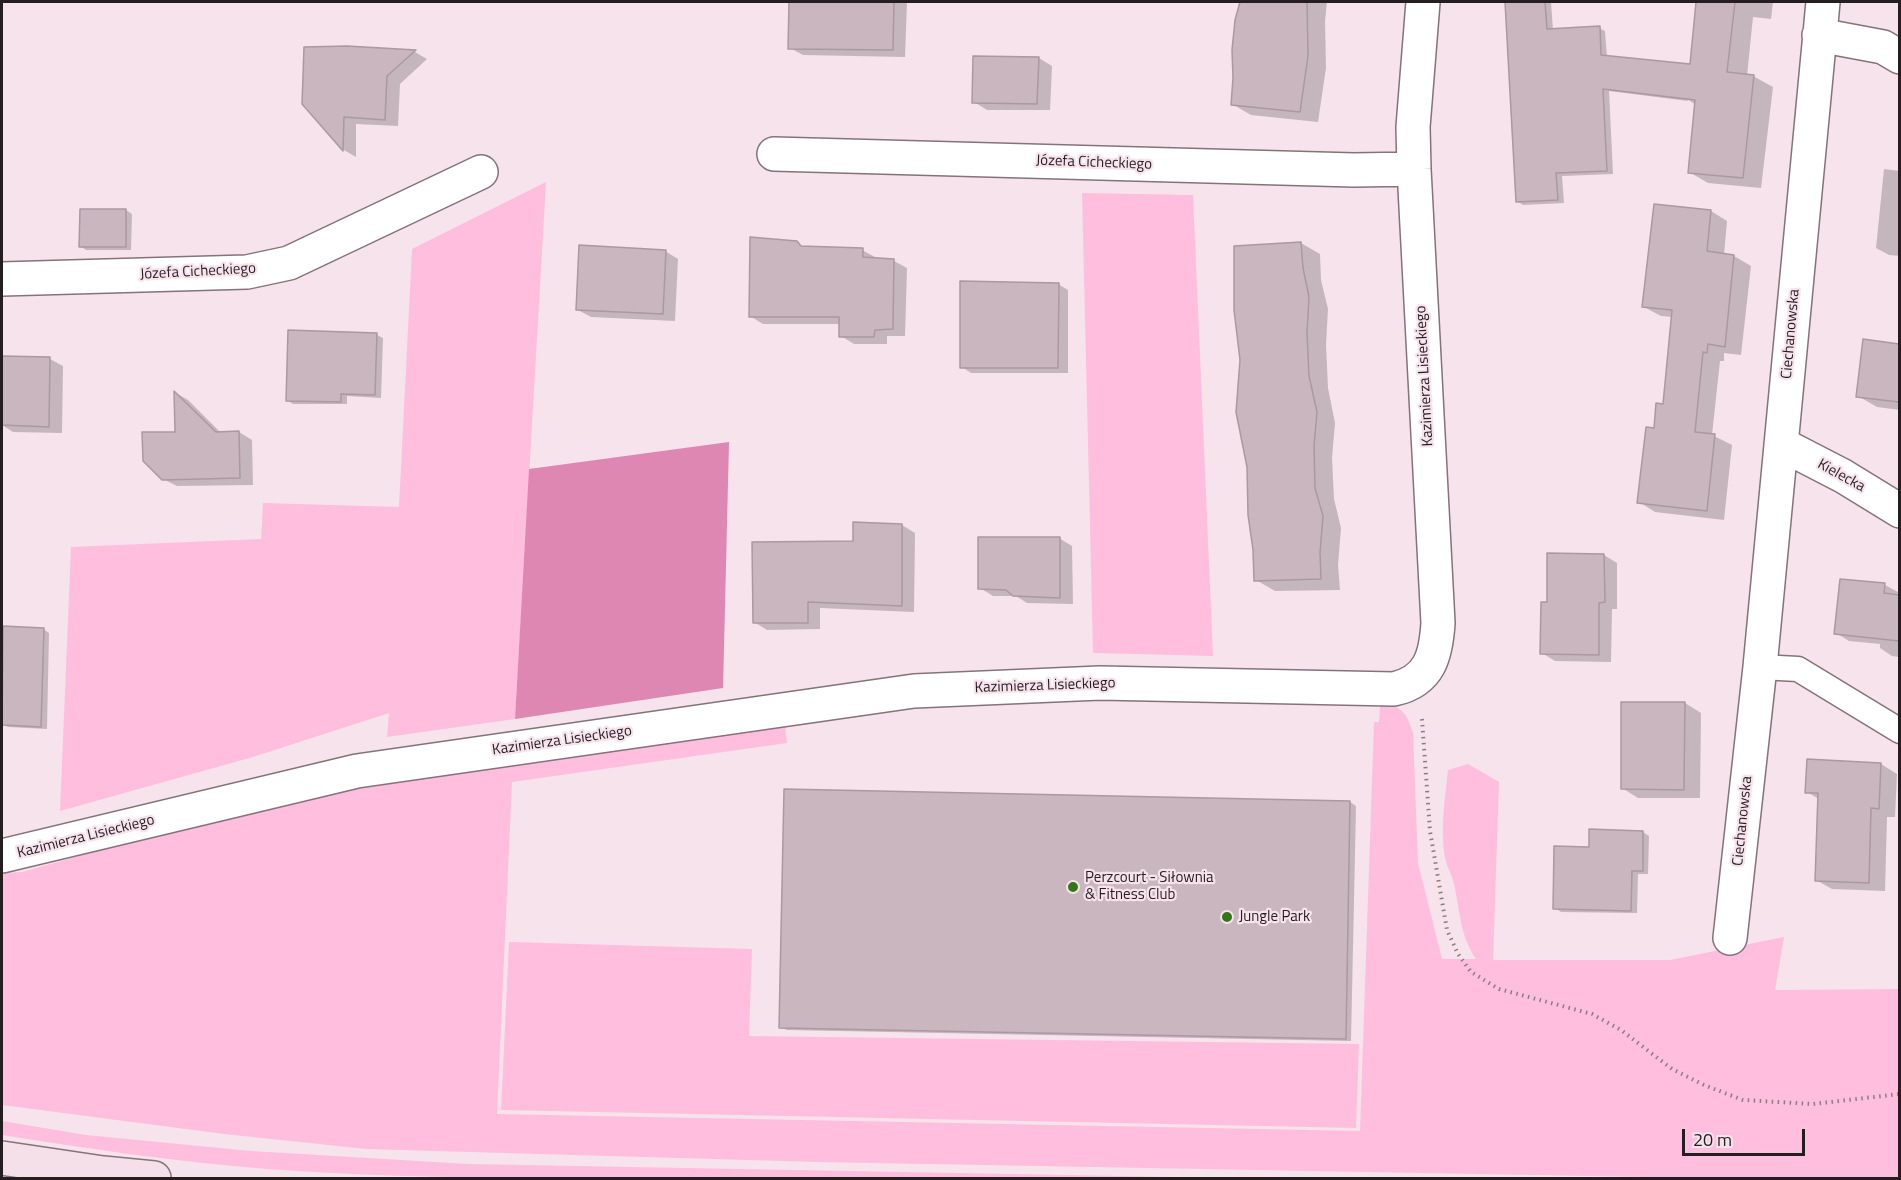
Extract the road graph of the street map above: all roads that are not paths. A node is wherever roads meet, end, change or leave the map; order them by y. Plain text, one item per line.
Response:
1 (1423, 2) edge
2 (1823, 2) edge
3 (1819, 35) junction
4 (1899, 57) edge
5 (774, 154) dead end
6 (1414, 169) junction
7 (481, 172) dead end
8 (2, 279) edge
9 (1781, 444) junction
10 (1899, 511) edge
11 (1760, 667) junction
12 (1899, 731) edge
13 (2, 856) edge
14 (1730, 938) dead end
15 (2, 1158) edge
16 (154, 1179) edge

1 - 6 street, Kazimierza Lisieckiego
2 - 3 street, Ciechanowska
3 - 4 street
3 - 9 street, Ciechanowska
5 - 6 street, Józefa Cicheckiego
6 - 13 street, Kazimierza Lisieckiego
7 - 8 street, Józefa Cicheckiego
9 - 10 street, Kielecka
9 - 11 street, Ciechanowska
11 - 12 lane
11 - 14 street, Ciechanowska
15 - 16 main road

